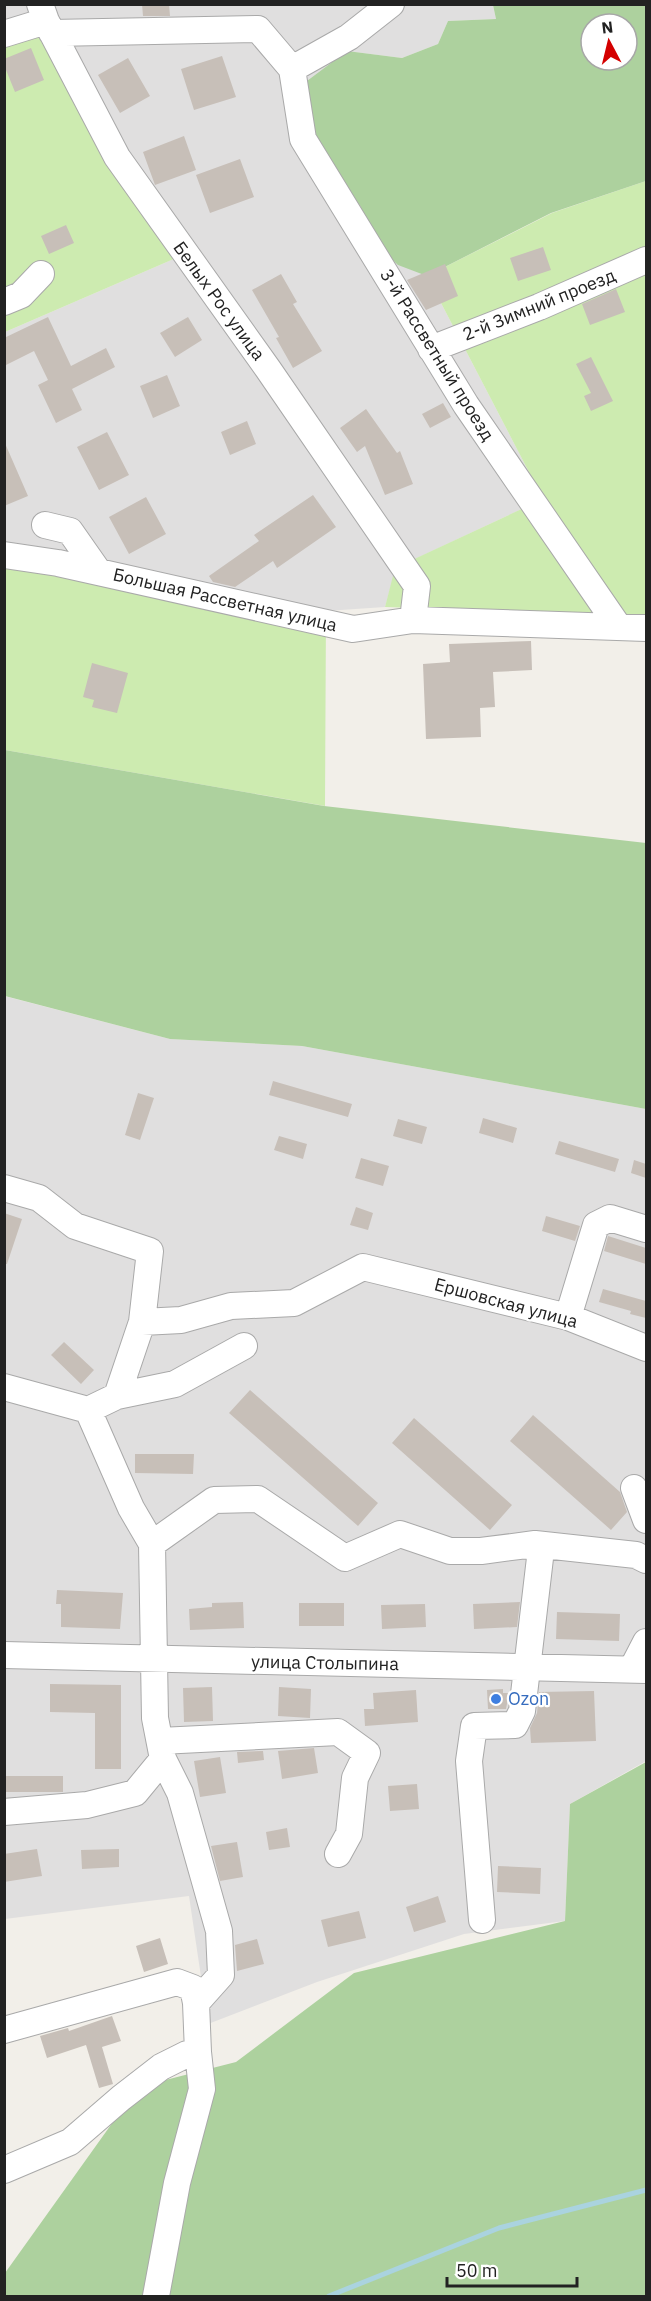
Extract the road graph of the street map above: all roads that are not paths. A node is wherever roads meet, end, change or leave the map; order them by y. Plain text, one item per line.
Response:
1 (391, 4) edge
2 (46, 19) edge
3 (4, 34) edge
4 (292, 69) junction
5 (646, 260) edge
6 (41, 274) dead end
7 (4, 302) edge
8 (431, 349) junction
9 (45, 525) dead end
10 (4, 555) edge
11 (98, 572) junction
12 (413, 620) junction
13 (618, 626) junction
14 (646, 628) edge
15 (4, 1188) edge
16 (646, 1229) edge
17 (568, 1317) junction
18 (142, 1322) junction
19 (244, 1346) dead end
20 (646, 1348) edge
21 (4, 1387) edge
22 (117, 1396) junction
23 (88, 1410) junction
24 (634, 1488) dead end
25 (646, 1520) edge
26 (646, 1526) edge
27 (152, 1544) junction
28 (535, 1544) junction
29 (641, 1557) edge
30 (646, 1642) edge
31 (4, 1656) edge
32 (154, 1659) junction
33 (526, 1667) junction
34 (639, 1670) edge
35 (161, 1750) junction
36 (4, 1812) edge
37 (338, 1854) dead end
38 (482, 1920) dead end
39 (196, 2003) junction
40 (4, 2030) edge
41 (198, 2052) junction
42 (4, 2170) edge
43 (156, 2296) edge

1 - 4 street
2 - 3 street
2 - 4 street
2 - 12 street, Белых Рос улица
4 - 8 street, 3-й Рассветный проезд
5 - 8 street, 2-й Зимний проезд
6 - 7 street
8 - 13 street, 3-й Рассветный проезд
9 - 11 street
10 - 11 street, Большая Рассветная улица
11 - 12 street, Большая Рассветная улица
12 - 13 street, Большая Рассветная улица
13 - 14 street, Большая Рассветная улица
15 - 18 street
16 - 17 street
17 - 18 street, Ершовская улица
17 - 20 street, Ершовская улица
18 - 22 street
19 - 22 street
21 - 23 street
22 - 23 street
23 - 27 street
24 - 25 street
26 - 29 street
27 - 28 street
27 - 32 street
28 - 29 street
28 - 33 street
30 - 34 street
31 - 32 street, улица Столыпина
32 - 33 street, улица Столыпина
32 - 35 street
33 - 34 street, улица Столыпина
33 - 38 street
35 - 36 street
35 - 37 street
35 - 39 street
39 - 40 street
39 - 41 street
41 - 42 street
41 - 43 street

